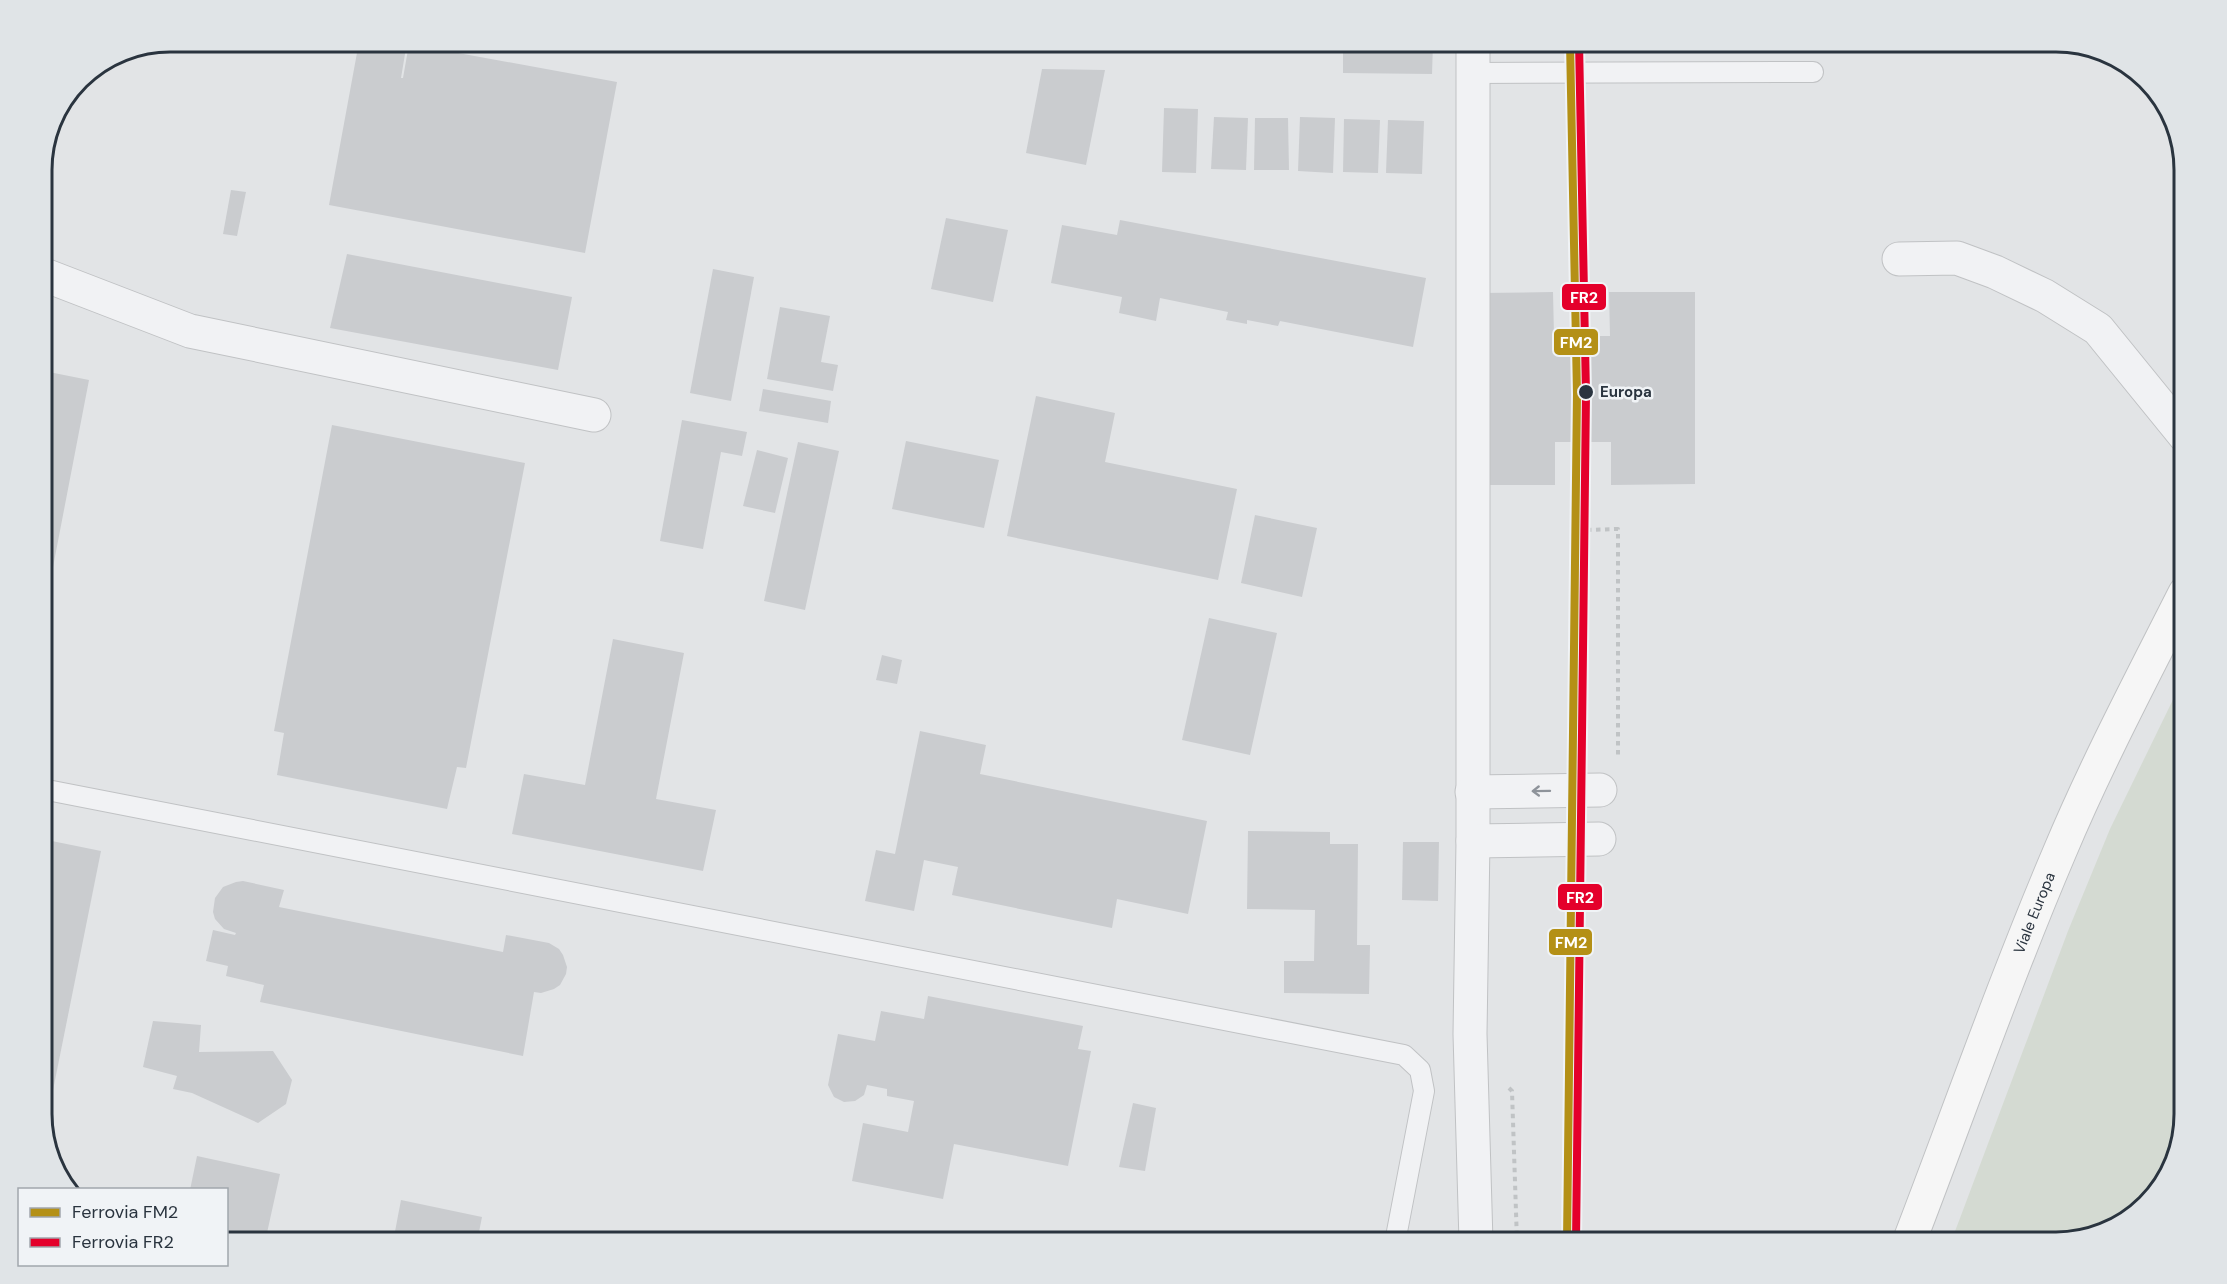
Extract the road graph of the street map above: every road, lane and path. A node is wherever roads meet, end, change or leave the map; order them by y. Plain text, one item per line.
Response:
1 (1473, 57) edge
2 (1813, 72) dead end
3 (1899, 259) dead end
4 (53, 278) edge
5 (594, 415) dead end
6 (2174, 423) edge
7 (2174, 615) edge
8 (1600, 790) dead end
9 (53, 791) edge
10 (1472, 792) junction
11 (1599, 839) dead end
12 (1473, 841) junction
13 (1502, 1083) dead end
14 (1397, 1232) edge
15 (1476, 1232) edge
16 (1517, 1232) edge
17 (1914, 1232) edge

1 - 2 lane
1 - 10 street
3 - 6 street
4 - 5 street
7 - 17 main road, Viale Europa
8 -> 10 street
9 - 14 lane
10 - 12 street
11 - 12 street
12 - 15 street
13 - 16 path

